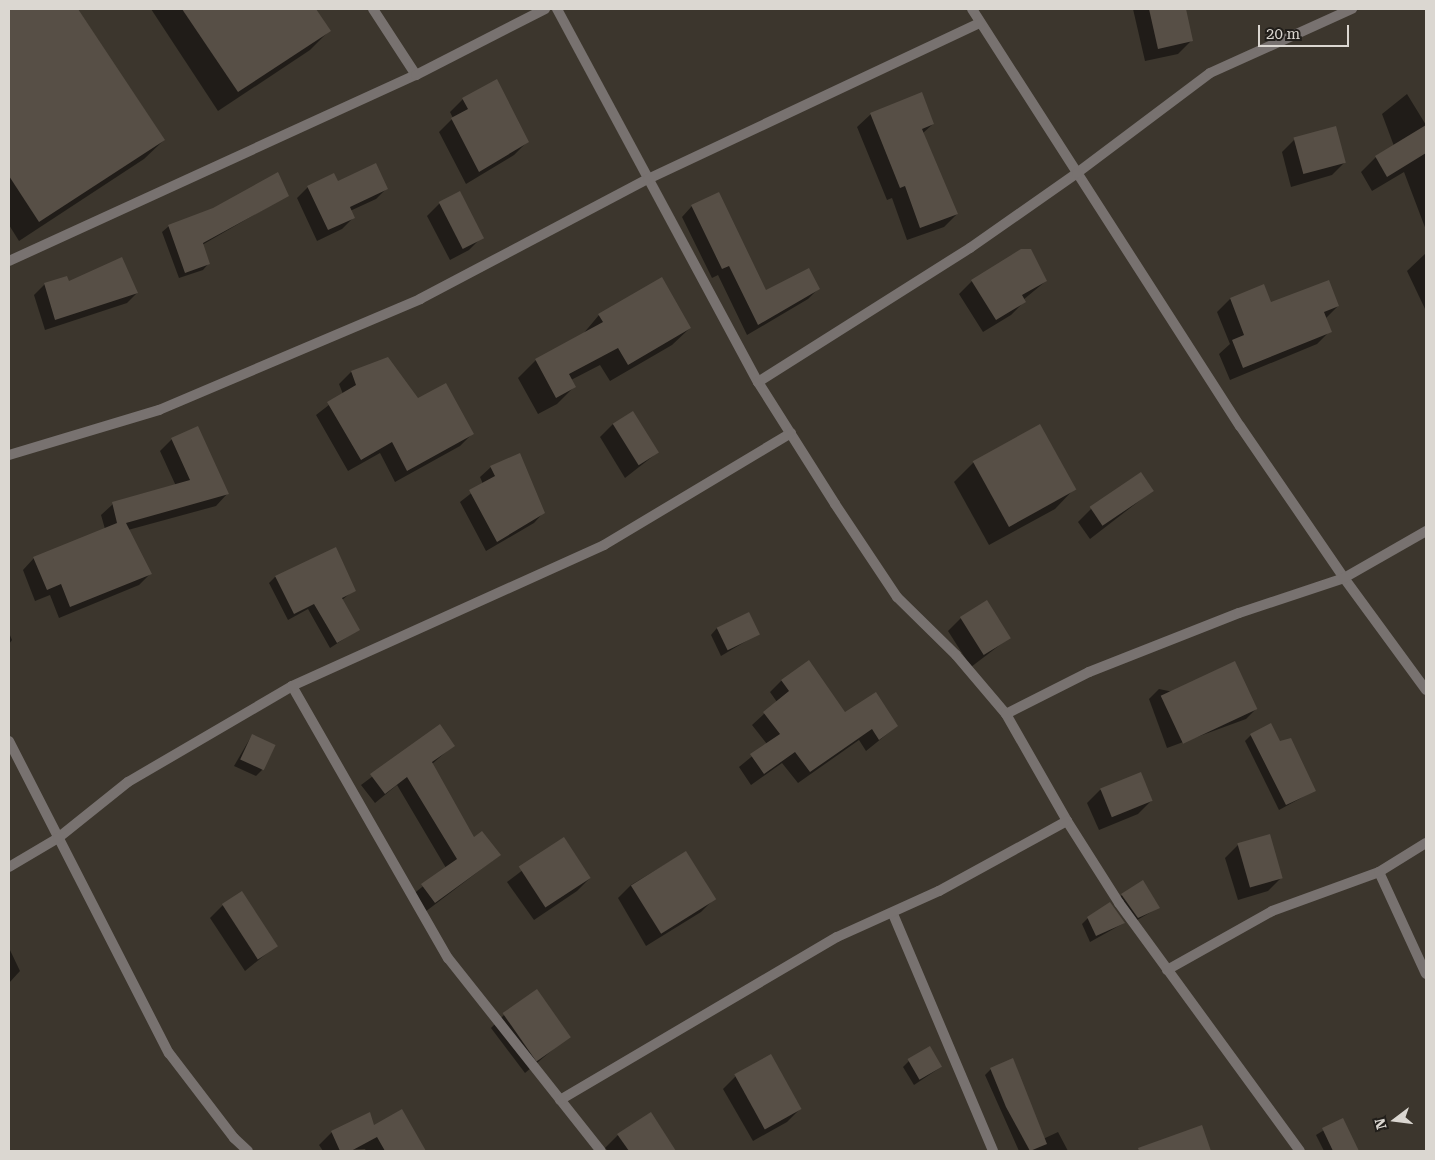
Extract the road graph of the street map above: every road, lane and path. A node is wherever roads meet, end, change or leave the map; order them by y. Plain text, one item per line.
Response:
1 (373, 9) edge
2 (545, 9) edge
3 (557, 9) edge
4 (972, 9) edge
5 (1352, 9) edge
6 (980, 23) junction
7 (416, 75) junction
8 (1077, 173) junction
9 (648, 179) junction
10 (9, 261) edge
11 (758, 382) junction
12 (791, 434) junction
13 (9, 455) edge
14 (1426, 532) edge
15 (1344, 578) junction
16 (292, 686) junction
17 (1426, 690) edge
18 (1006, 714) junction
19 (9, 741) edge
20 (1067, 822) junction
21 (58, 838) junction
22 (1426, 843) edge
23 (9, 868) edge
24 (1379, 872) junction
25 (893, 914) junction
26 (1166, 970) junction
27 (1426, 974) edge
28 (560, 1100) junction
29 (248, 1151) edge
30 (601, 1151) edge
31 (993, 1151) edge
32 (1300, 1151) edge

1 - 7 street
2 - 7 street
3 - 9 street
4 - 6 street
5 - 8 street
6 - 8 street
6 - 9 street
7 - 10 street
8 - 11 street
8 - 15 street
9 - 11 street
9 - 13 street
11 - 12 street
12 - 16 street
12 - 18 street
14 - 15 street
15 - 17 street
15 - 18 street
16 - 21 street
16 - 28 street
18 - 20 street
19 - 21 street
20 - 25 street
20 - 26 street
21 - 23 street
21 - 29 street
22 - 24 street
24 - 26 street
24 - 27 street
25 - 28 street
25 - 31 street
26 - 32 street
28 - 30 street

